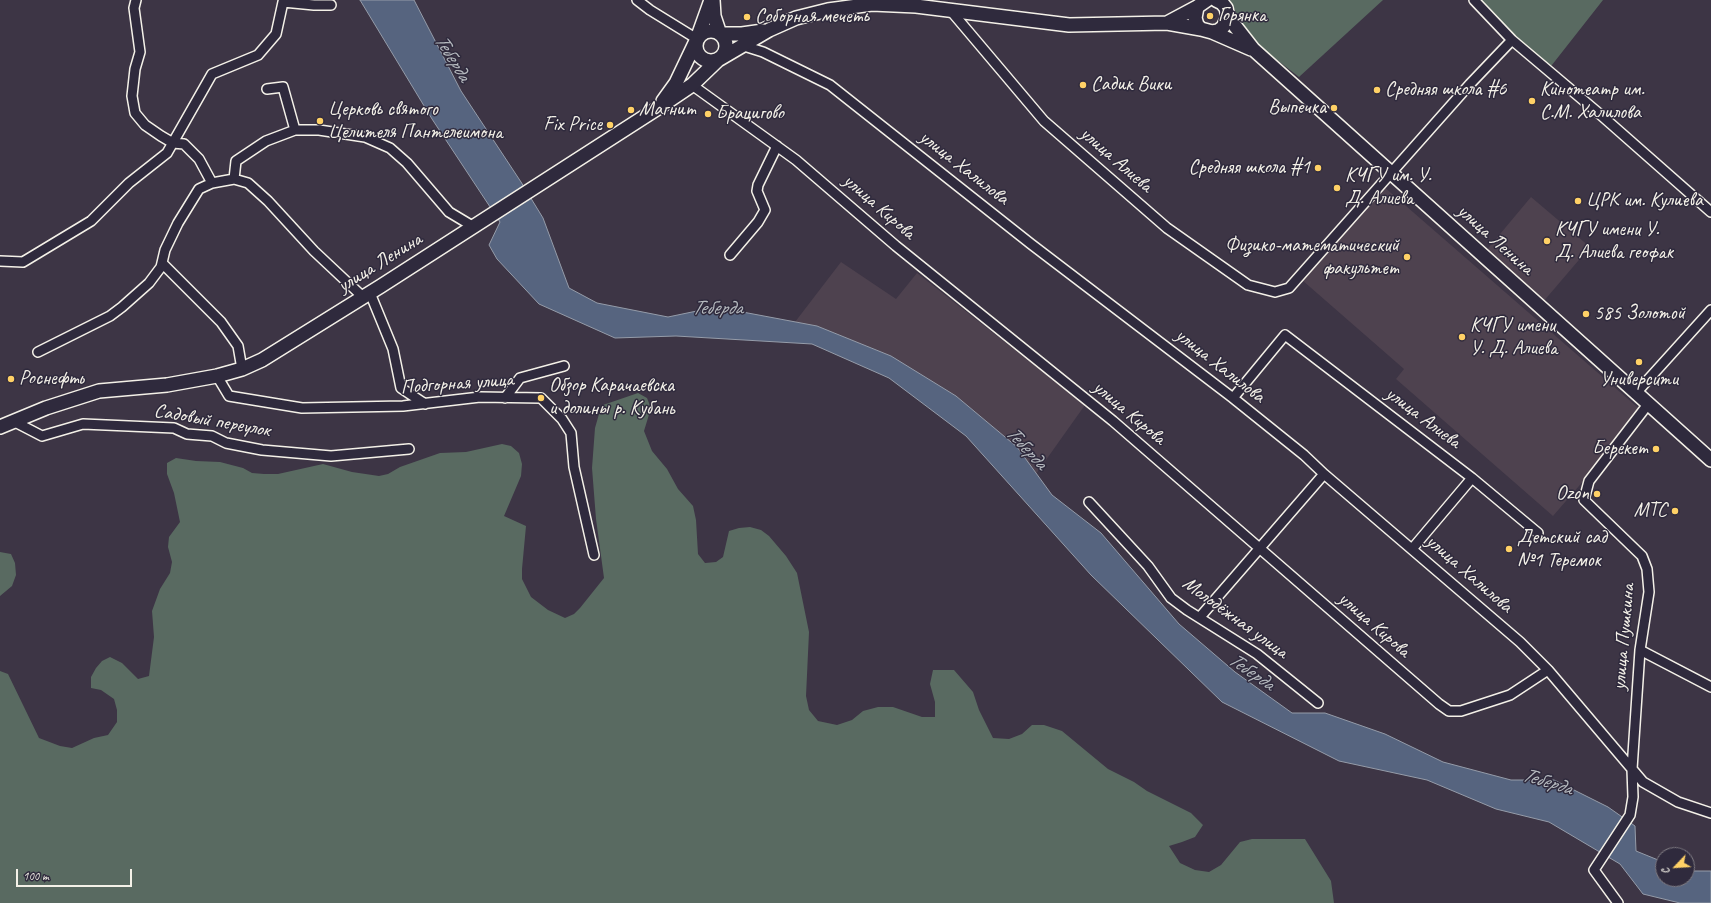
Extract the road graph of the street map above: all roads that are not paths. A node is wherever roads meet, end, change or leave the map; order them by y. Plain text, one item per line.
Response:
1 (136, 0) edge
2 (637, 0) edge
3 (712, 0) edge
4 (1474, 0) edge
5 (279, 1) edge
6 (1219, 1) edge
7 (1202, 2) edge
8 (331, 5) dead end
9 (951, 11) junction
10 (1228, 17) junction
11 (1167, 23) junction
12 (769, 30) junction
13 (1206, 31) junction
14 (720, 34) junction
15 (697, 39) junction
16 (1512, 40) junction
17 (744, 46) junction
18 (1253, 50) junction
19 (718, 60) junction
20 (692, 85) junction
21 (268, 89) dead end
22 (658, 108) junction
23 (295, 130) junction
24 (173, 143) junction
25 (777, 146) junction
26 (1391, 173) junction
27 (234, 179) junction
28 (212, 183) junction
29 (1711, 212) edge
30 (479, 223) junction
31 (730, 255) dead end
32 (0, 261) edge
33 (162, 263) junction
34 (367, 295) junction
35 (1711, 310) edge
36 (38, 352) dead end
37 (564, 366) dead end
38 (242, 369) junction
39 (217, 376) junction
40 (1636, 393) junction
41 (505, 398) junction
42 (1233, 398) junction
43 (1649, 403) junction
44 (425, 404) junction
45 (14, 421) junction
46 (0, 427) edge
47 (408, 450) dead end
48 (1711, 460) edge
49 (1324, 474) junction
50 (1472, 478) junction
51 (1089, 502) dead end
52 (1538, 533) dead end
53 (1260, 548) junction
54 (1412, 549) junction
55 (594, 555) dead end
56 (1200, 617) junction
57 (1640, 650) junction
58 (1548, 670) junction
59 (1711, 687) edge
60 (1318, 703) dead end
61 (1632, 769) junction
62 (1711, 813) edge
63 (1618, 903) edge

1 - 24 street
2 - 15 street
3 - 14 main road
3 - 15 main road, улица Ленина
4 - 16 street
5 - 8 street
5 - 24 street
6 - 10 main road, улица Ленина
7 - 11 main road, улица Ленина
7 - 13 main road
9 - 11 main road, улица Ленина
9 - 12 main road, улица Ленина
9 - 26 street, улица Алиева
10 - 13 main road
10 - 18 main road, улица Ленина
11 - 13 main road, улица Ленина
12 - 14 main road, улица Ленина
12 - 17 main road, улица Ленина
13 - 18 main road, улица Ленина
14 - 15 main road
14 - 19 main road
15 - 19 main road
15 - 22 main road, улица Ленина
16 - 26 street
16 - 29 street
17 - 19 main road, улица Ленина
17 - 42 street, улица Халилова
18 - 26 main road, улица Ленина
19 - 20 main road, улица Ленина
20 - 22 main road, улица Ленина
20 - 25 street, улица Кирова
21 - 23 street
22 - 30 main road, улица Ленина
23 - 27 street
23 - 30 street
24 - 28 street
24 - 32 street
25 - 31 street
25 - 53 street, улица Кирова
26 - 40 main road, улица Ленина
27 - 28 street
27 - 34 street
28 - 33 street
30 - 34 main road, улица Ленина
33 - 36 street
33 - 38 street
34 - 38 main road, улица Ленина
34 - 44 street
35 - 40 street
37 - 41 street
38 - 39 main road, улица Ленина
39 - 44 street, Подгорная улица
39 - 45 main road, улица Ленина
40 - 43 main road, улица Ленина
41 - 44 street, Подгорная улица
41 - 55 street, Подгорная улица
42 - 49 street, улица Халилова
42 - 50 street, улица Алиева
43 - 48 main road, улица Ленина
43 - 57 street, улица Пушкина
45 - 46 main road, улица Ленина
45 - 47 street, Садовый переулок
49 - 53 street
49 - 54 street, улица Халилова
50 - 52 street, улица Алиева
50 - 54 street
51 - 56 street, Молодёжная улица
53 - 56 street
53 - 58 street, улица Кирова
54 - 58 street, улица Халилова
56 - 60 street, Молодёжная улица
57 - 59 street
57 - 61 street, улица Пушкина
58 - 61 street, улица Халилова
61 - 62 street, улица Халилова
61 - 63 street, улица Пушкина

